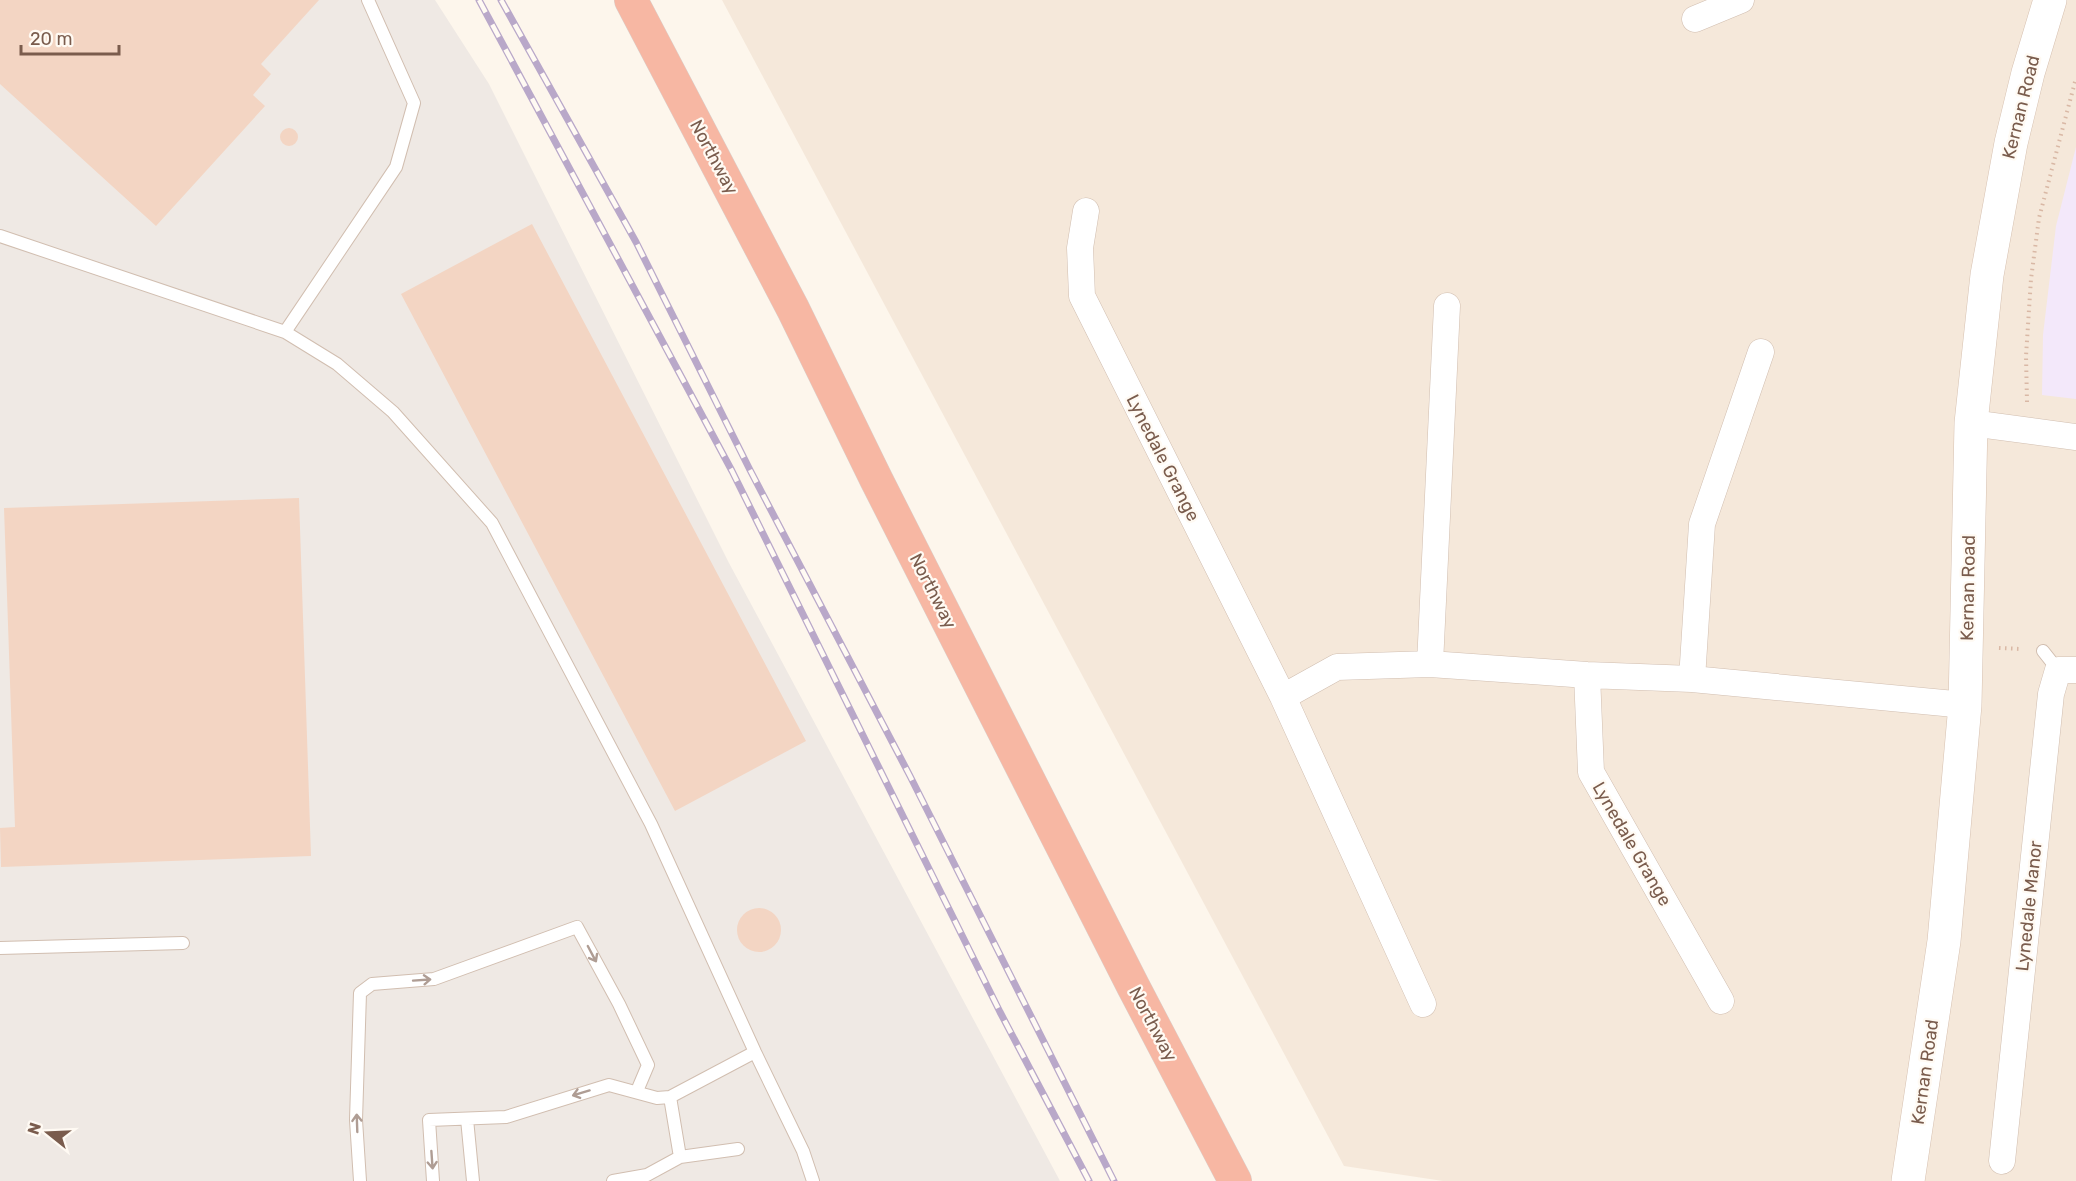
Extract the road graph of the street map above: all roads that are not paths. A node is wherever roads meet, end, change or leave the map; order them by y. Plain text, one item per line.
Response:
1 (368, 0) edge
2 (632, 0) edge
3 (1741, 0) edge
4 (2045, 1) edge
5 (1695, 19) dead end
6 (1086, 211) dead end
7 (0, 236) edge
8 (1447, 306) dead end
9 (285, 332) junction
10 (1761, 352) dead end
11 (1971, 423) junction
12 (2076, 437) edge
13 (1430, 663) junction
14 (2059, 664) edge
15 (1587, 675) junction
16 (1692, 678) junction
17 (1283, 696) junction
18 (1965, 705) junction
19 (183, 943) dead end
20 (0, 948) edge
21 (1721, 1001) dead end
22 (1423, 1004) dead end
23 (755, 1052) junction
24 (637, 1091) junction
25 (670, 1097) junction
26 (467, 1119) junction
27 (738, 1149) dead end
28 (680, 1157) junction
29 (2002, 1161) dead end
30 (360, 1181) edge
31 (433, 1181) edge
32 (473, 1181) edge
33 (613, 1181) edge
34 (813, 1181) edge
35 (1235, 1181) edge
36 (1908, 1181) edge

1 - 9 lane
2 - 35 highway, Northway
3 - 5 street
4 - 11 street, Kernan Road
6 - 17 street, Lynedale Grange
7 - 9 lane
8 - 13 street
9 - 23 lane
10 - 16 street
11 - 12 street
11 - 18 street, Kernan Road
13 - 15 street
13 - 17 street
14 - 29 street, Lynedale Manor
15 - 16 street
15 - 21 street, Lynedale Grange
16 - 18 street
17 - 22 street, Lynedale Grange
18 - 36 street, Kernan Road
19 - 20 lane
23 - 25 lane
23 - 34 lane
24 - 25 lane
24 -> 26 lane
30 -> 24 lane
25 - 28 lane
26 -> 31 lane
26 - 32 lane
27 - 28 lane
28 - 33 lane

